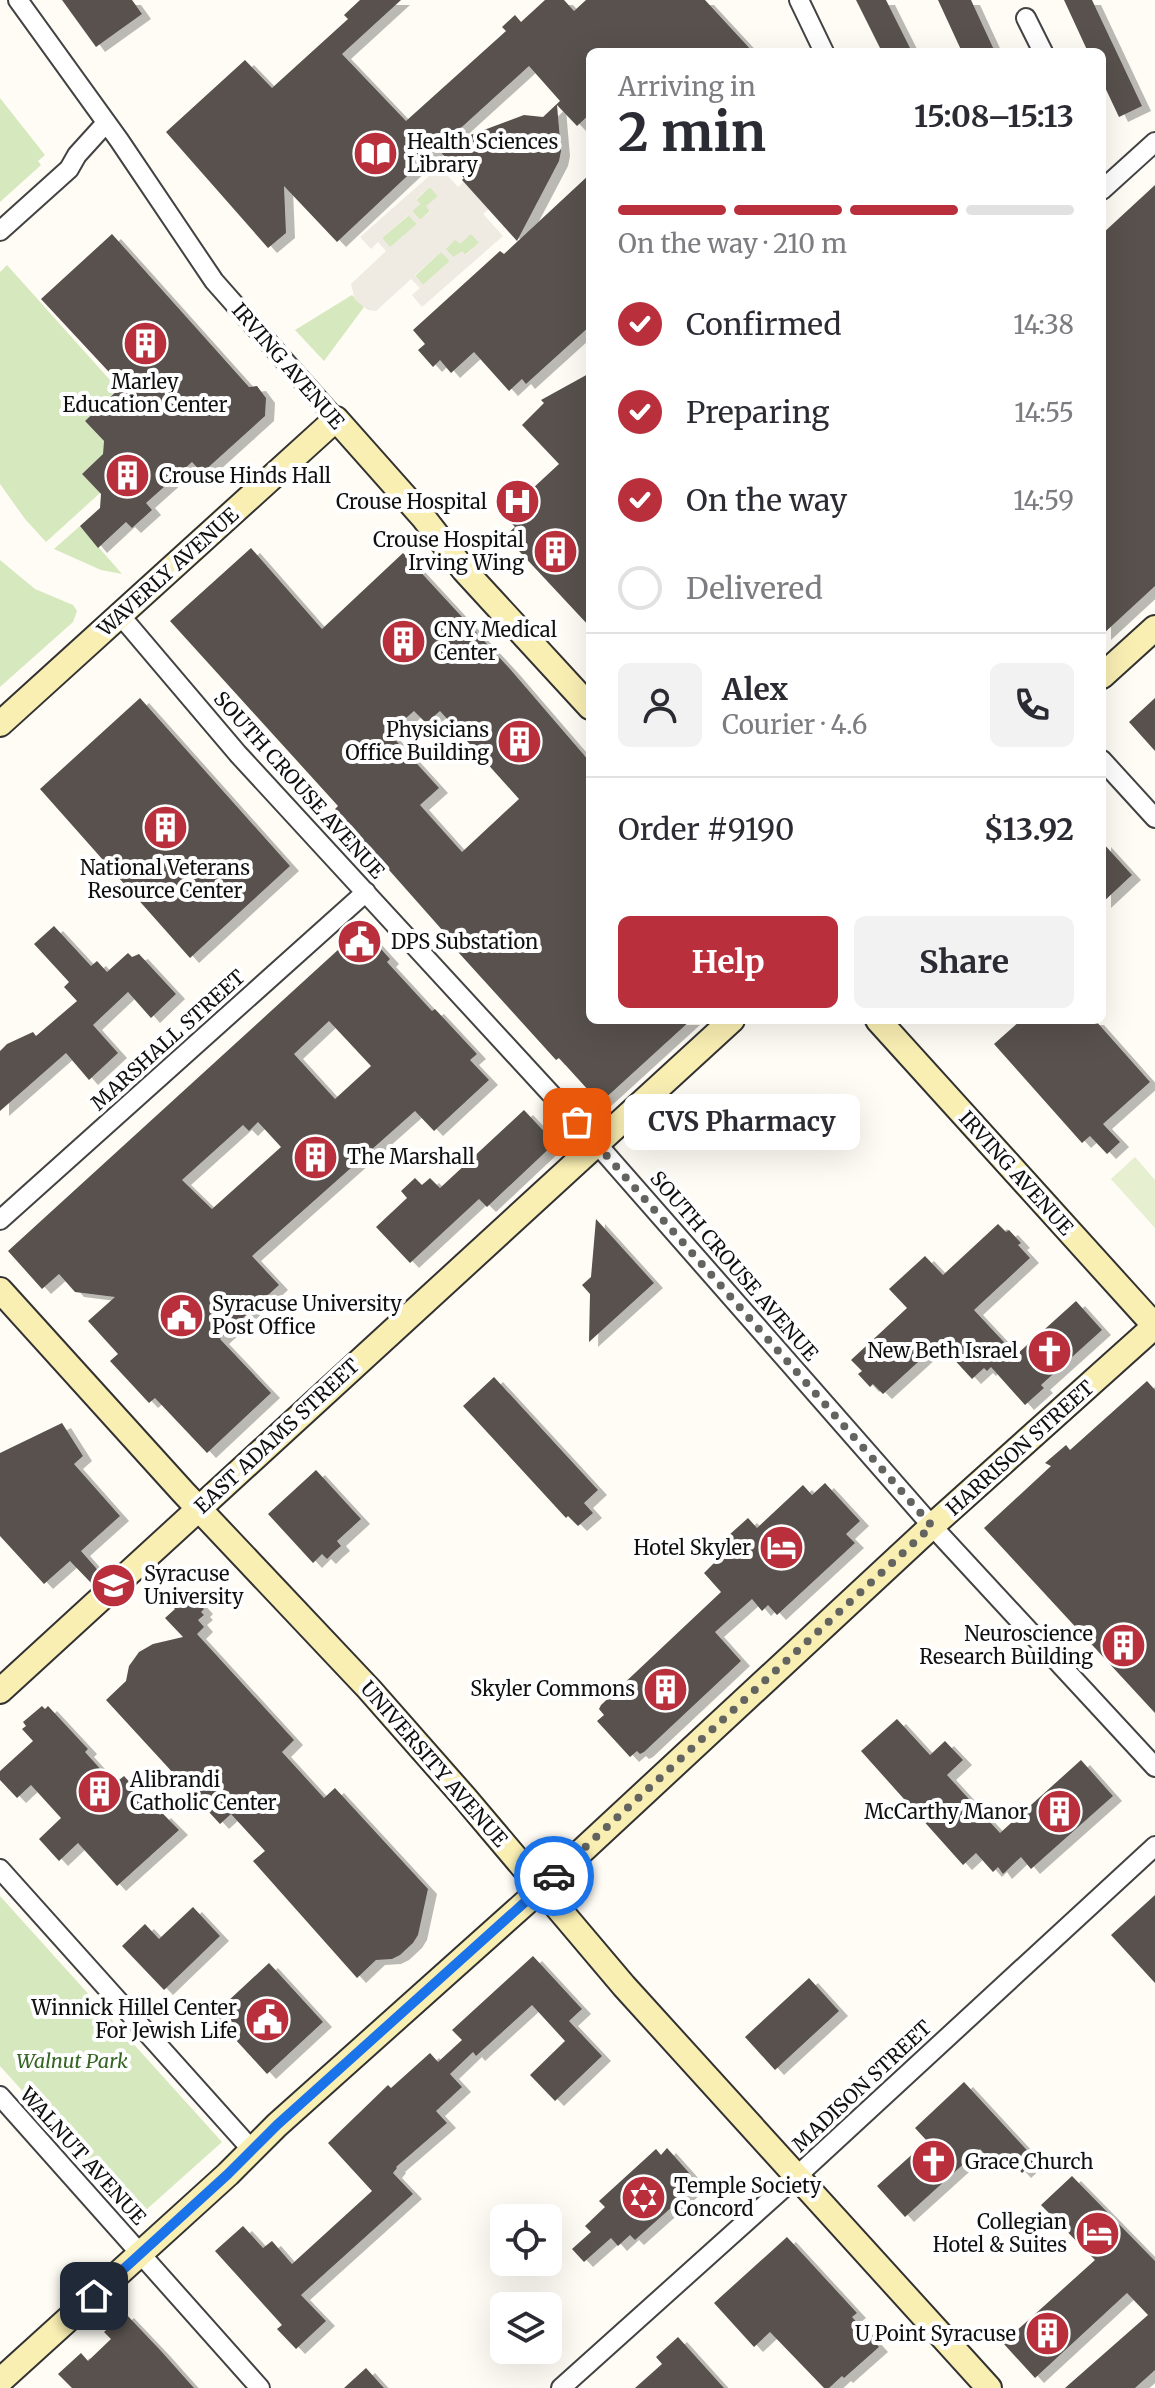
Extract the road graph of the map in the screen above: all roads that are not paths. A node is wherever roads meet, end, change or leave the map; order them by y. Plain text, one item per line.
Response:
1 (18, 0) edge
2 (799, 0) edge
3 (1026, 18) dead end
4 (822, 48) edge
5 (1041, 48) edge
6 (106, 123) junction
7 (1155, 142) edge
8 (1106, 178) edge
9 (0, 231) edge
10 (336, 419) junction
11 (120, 615) junction
12 (1155, 628) edge
13 (1106, 672) edge
14 (586, 703) edge
15 (0, 724) edge
16 (1106, 764) edge
17 (1155, 818) edge
18 (366, 892) junction
19 (728, 1024) edge
20 (882, 1024) edge
21 (597, 1144) junction
22 (0, 1220) edge
23 (0, 1290) edge
24 (1155, 1326) edge
25 (199, 1508) junction
26 (932, 1526) junction
27 (0, 1691) edge
28 (1155, 1767) edge
29 (1155, 1846) edge
30 (0, 1869) edge
31 (542, 1888) junction
32 (0, 2096) edge
33 (252, 2150) junction
34 (797, 2176) junction
35 (141, 2254) junction
36 (0, 2381) edge
37 (260, 2388) edge
38 (561, 2388) edge
39 (989, 2388) edge

1 - 6 street, IRVING AVENUE
2 - 4 street
3 - 5 street
6 - 9 street
6 - 10 street, IRVING AVENUE
7 - 8 street
10 - 11 street, WAVERLY AVENUE
10 - 14 street, IRVING AVENUE
11 - 15 street, WAVERLY AVENUE
11 - 18 street, SOUTH CROUSE AVENUE
12 - 13 street
16 - 17 street
18 - 21 street, SOUTH CROUSE AVENUE
18 - 22 street, MARSHALL STREET
19 - 21 street, EAST ADAMS STREET
20 - 24 street, IRVING AVENUE
21 - 25 street, EAST ADAMS STREET
21 - 26 street, SOUTH CROUSE AVENUE
23 - 25 street, UNIVERSITY AVENUE
24 - 26 street, HARRISON STREET
25 - 27 street, EAST ADAMS STREET
25 - 31 street, UNIVERSITY AVENUE
26 - 28 street, SOUTH CROUSE AVENUE
26 - 31 street, HARRISON STREET
29 - 34 street, MADISON STREET
30 - 33 street
31 - 33 street, HARRISON STREET
31 - 34 street, UNIVERSITY AVENUE
32 - 35 street, WALNUT AVENUE
33 - 35 street, HARRISON STREET
34 - 38 street, MADISON STREET
34 - 39 street, UNIVERSITY AVENUE
35 - 36 street, HARRISON STREET
35 - 37 street, WALNUT AVENUE

